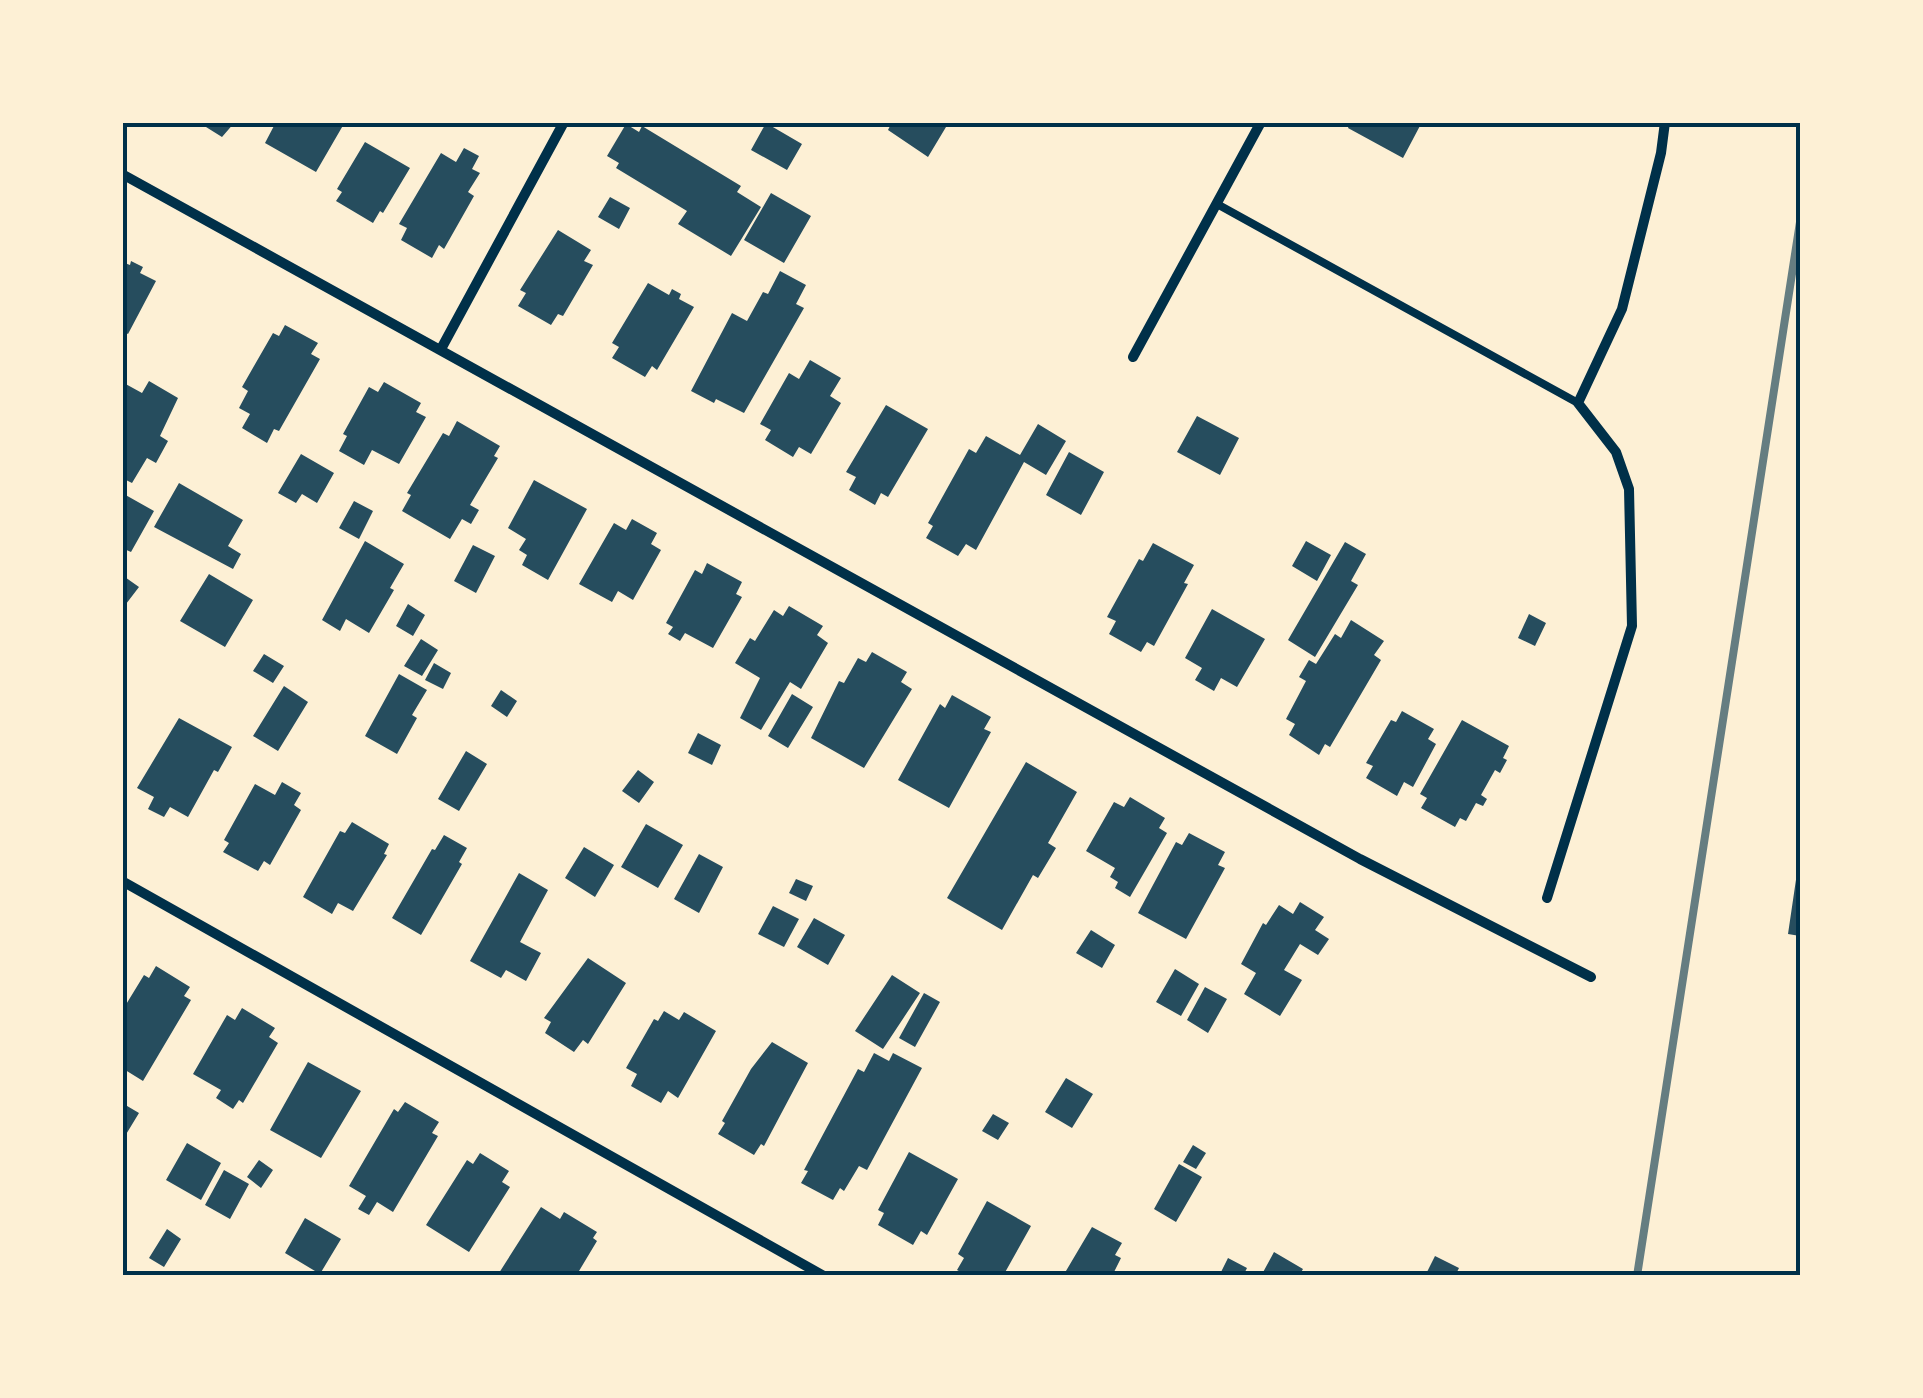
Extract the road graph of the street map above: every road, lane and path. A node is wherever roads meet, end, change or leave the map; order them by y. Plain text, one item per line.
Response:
1 (564, 122) edge
2 (1262, 122) edge
3 (1666, 122) edge
4 (122, 174) edge
5 (1217, 204) junction
6 (441, 349) junction
7 (1133, 357) dead end
8 (1578, 404) junction
9 (122, 881) edge
10 (1547, 898) dead end
11 (1590, 976) dead end
12 (824, 1276) edge

1 - 6 street
2 - 5 street
3 - 8 street
4 - 6 street
5 - 7 street
5 - 8 lane
6 - 11 street
8 - 10 street
9 - 12 street

